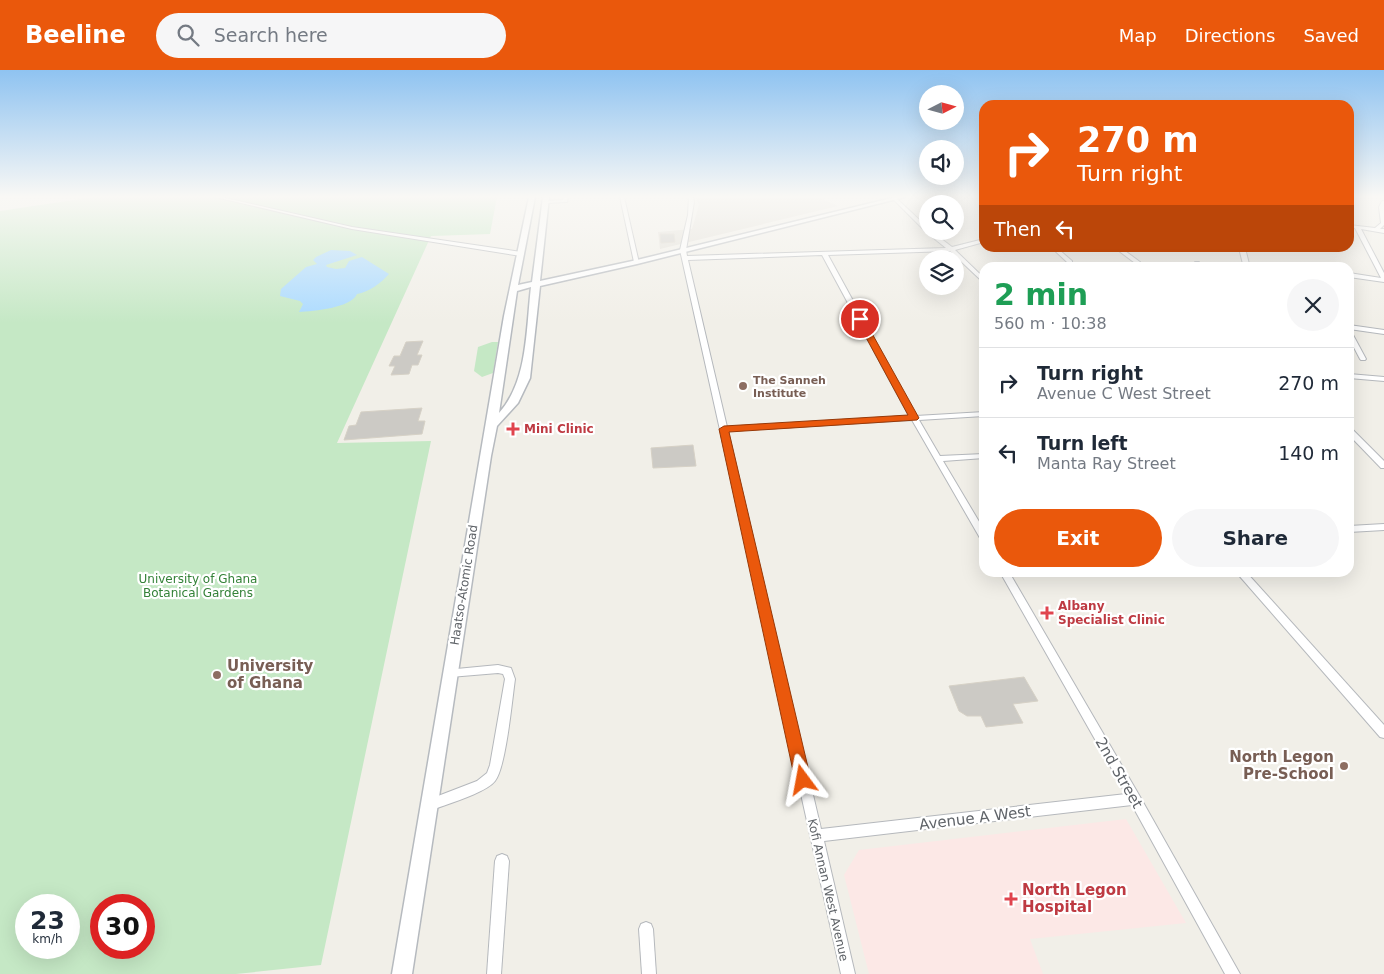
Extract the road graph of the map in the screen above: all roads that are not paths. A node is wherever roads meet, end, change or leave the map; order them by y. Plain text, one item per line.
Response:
1 (425, 239) edge
2 (524, 239) edge
3 (541, 239) edge
4 (632, 239) edge
5 (686, 239) edge
6 (740, 239) edge
7 (1363, 239) edge
8 (940, 240) edge
9 (979, 241) edge
10 (951, 249) junction
11 (824, 252) junction
12 (1059, 252) edge
13 (1123, 252) edge
14 (521, 254) junction
15 (684, 254) junction
16 (637, 262) junction
17 (1070, 262) dead end
18 (1137, 262) dead end
19 (537, 271) junction
20 (572, 276) junction
21 (979, 276) edge
22 (1354, 276) edge
23 (1384, 279) edge
24 (535, 284) junction
25 (513, 289) junction
26 (1354, 327) edge
27 (1384, 332) edge
28 (1354, 342) edge
29 (1363, 359) dead end
30 (1354, 376) edge
31 (1384, 379) edge
32 (979, 416) edge
33 (914, 418) junction
34 (493, 424) junction
35 (724, 429) junction
36 (1354, 436) edge
37 (979, 456) edge
38 (938, 459) junction
39 (1384, 466) edge
40 (1384, 527) edge
41 (979, 529) edge
42 (1354, 529) edge
43 (1007, 577) edge
44 (1244, 577) edge
45 (450, 673) junction
46 (1384, 734) edge
47 (1135, 799) junction
48 (429, 805) junction
49 (816, 836) junction
50 (502, 861) dead end
51 (646, 929) dead end
52 (402, 974) edge
53 (494, 974) edge
54 (649, 974) edge
55 (848, 974) edge
56 (1233, 974) edge

1 - 14 street
2 - 14 street, Haatso-Atomic Road
3 - 19 street
4 - 16 street
5 - 15 street
6 - 15 street
7 - 23 street
8 - 10 street
9 - 10 street
10 - 11 street
10 - 21 street
11 - 15 street
11 - 33 street
12 - 17 street
13 - 18 street
14 - 25 street, Haatso-Atomic Road
15 - 16 street
15 - 35 street, Kofi Annan West Avenue
16 - 20 street
19 - 20 street
19 - 24 street
20 - 24 street
22 - 23 street
24 - 25 street
24 - 34 street
25 - 34 street, Haatso-Atomic Road
26 - 27 street
28 - 29 street
30 - 31 street
32 - 33 street
33 - 35 street
33 - 38 street
34 - 45 street, Haatso-Atomic Road
35 - 49 street, Kofi Annan West Avenue
36 - 39 street
37 - 38 street
38 - 41 street
40 - 42 street
43 - 47 street, 2nd Street
44 - 46 street
45 - 48 street, Haatso-Atomic Road
45 - 48 street
47 - 49 street, Avenue A West
47 - 56 street, 2nd Street
48 - 52 street, Haatso-Atomic Road
49 - 55 street, Kofi Annan West Avenue
50 - 53 street
51 - 54 street

